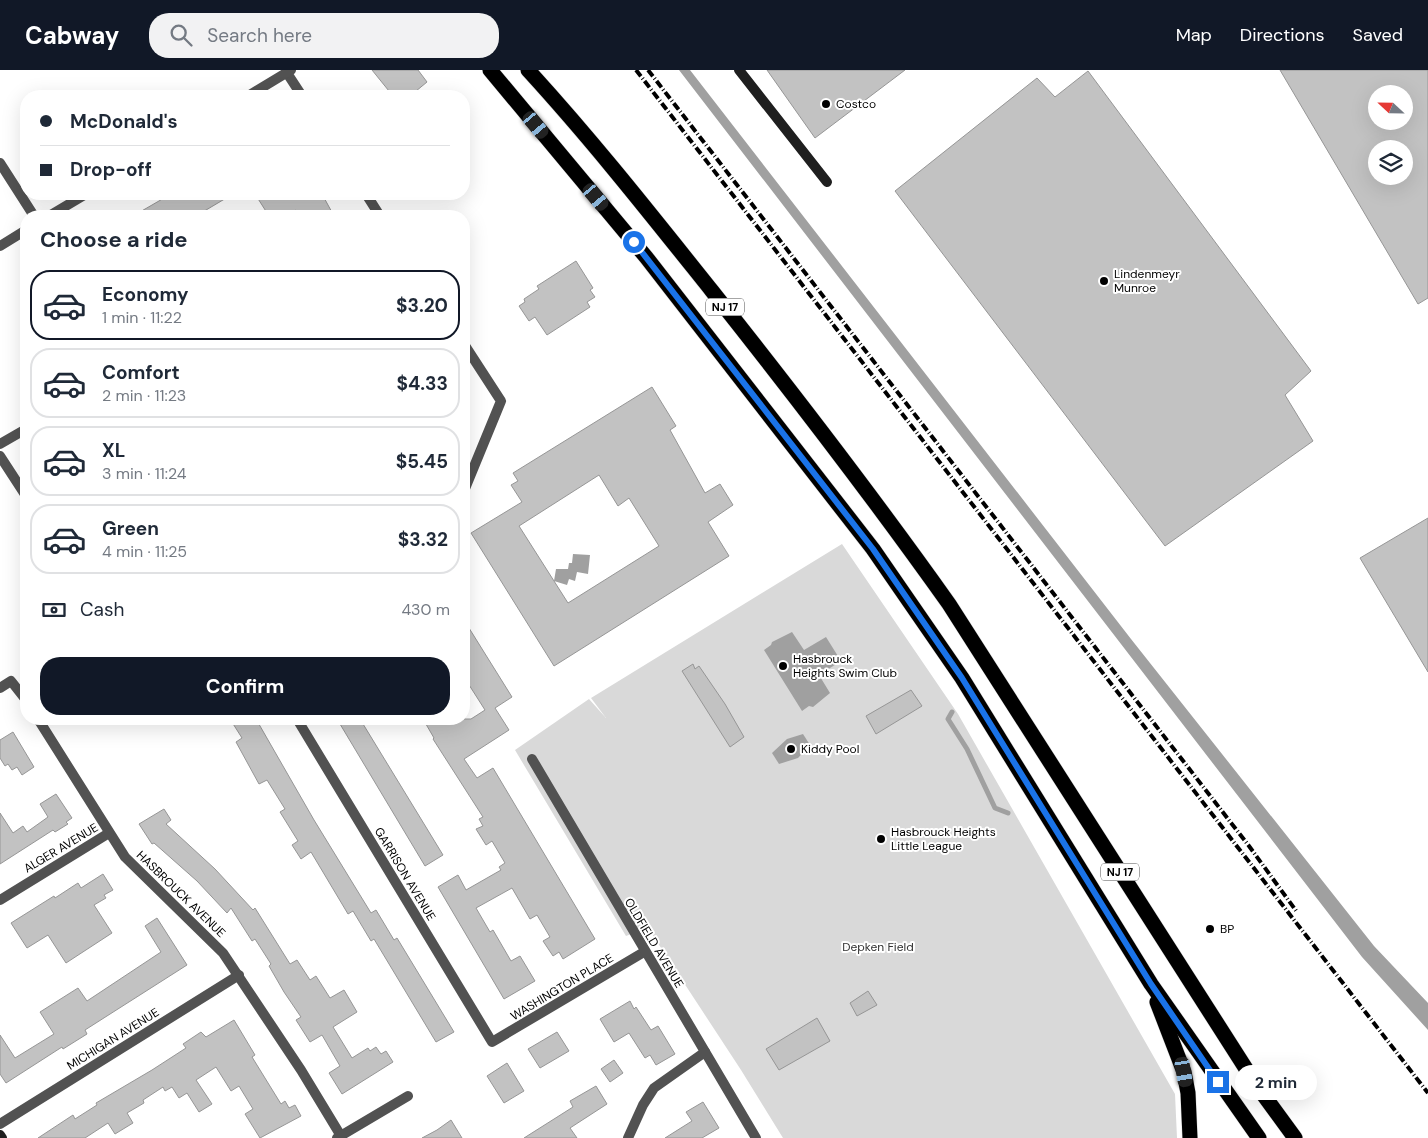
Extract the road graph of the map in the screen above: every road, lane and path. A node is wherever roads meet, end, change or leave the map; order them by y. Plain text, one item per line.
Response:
1 (490, 70) edge
2 (528, 70) edge
3 (739, 70) edge
4 (289, 71) edge
5 (258, 90) edge
6 (299, 90) edge
7 (0, 163) edge
8 (827, 182) dead end
9 (20, 194) edge
10 (76, 200) edge
11 (59, 210) edge
12 (20, 234) edge
13 (0, 246) edge
14 (470, 353) edge
15 (20, 432) edge
16 (0, 444) edge
17 (0, 456) edge
18 (470, 476) edge
19 (20, 487) edge
20 (0, 688) edge
21 (20, 692) edge
22 (42, 725) edge
23 (301, 725) edge
24 (532, 759) dead end
25 (109, 833) junction
26 (0, 900) edge
27 (644, 952) junction
28 (239, 975) junction
29 (1151, 984) junction
30 (492, 1042) joint
31 (705, 1052) junction
32 (408, 1096) dead end
33 (0, 1124) edge
34 (339, 1137) edge
35 (628, 1138) edge
36 (756, 1138) edge
37 (1190, 1138) edge
38 (1259, 1138) edge
39 (1295, 1138) edge

1 - 29 highway, NJ 17
2 - 39 highway, NJ 17
3 - 8 street
4 - 5 street
4 - 6 street
7 - 9 street
10 - 11 street
12 - 13 street
14 - 18 street
15 - 16 street
17 - 19 street
20 - 21 street
22 - 25 street, HASBROUCK AVENUE
23 - 30 street, GARRISON AVENUE
24 - 27 street, OLDFIELD AVENUE
25 - 26 street, ALGER AVENUE
25 - 28 street, HASBROUCK AVENUE
27 - 30 street, WASHINGTON PLACE
27 - 31 street, OLDFIELD AVENUE
28 - 33 street, MICHIGAN AVENUE
28 - 34 street, HASBROUCK AVENUE
29 - 37 highway
29 - 38 highway, NJ 17
31 - 35 street
31 - 36 street, OLDFIELD AVENUE
32 - 34 street

